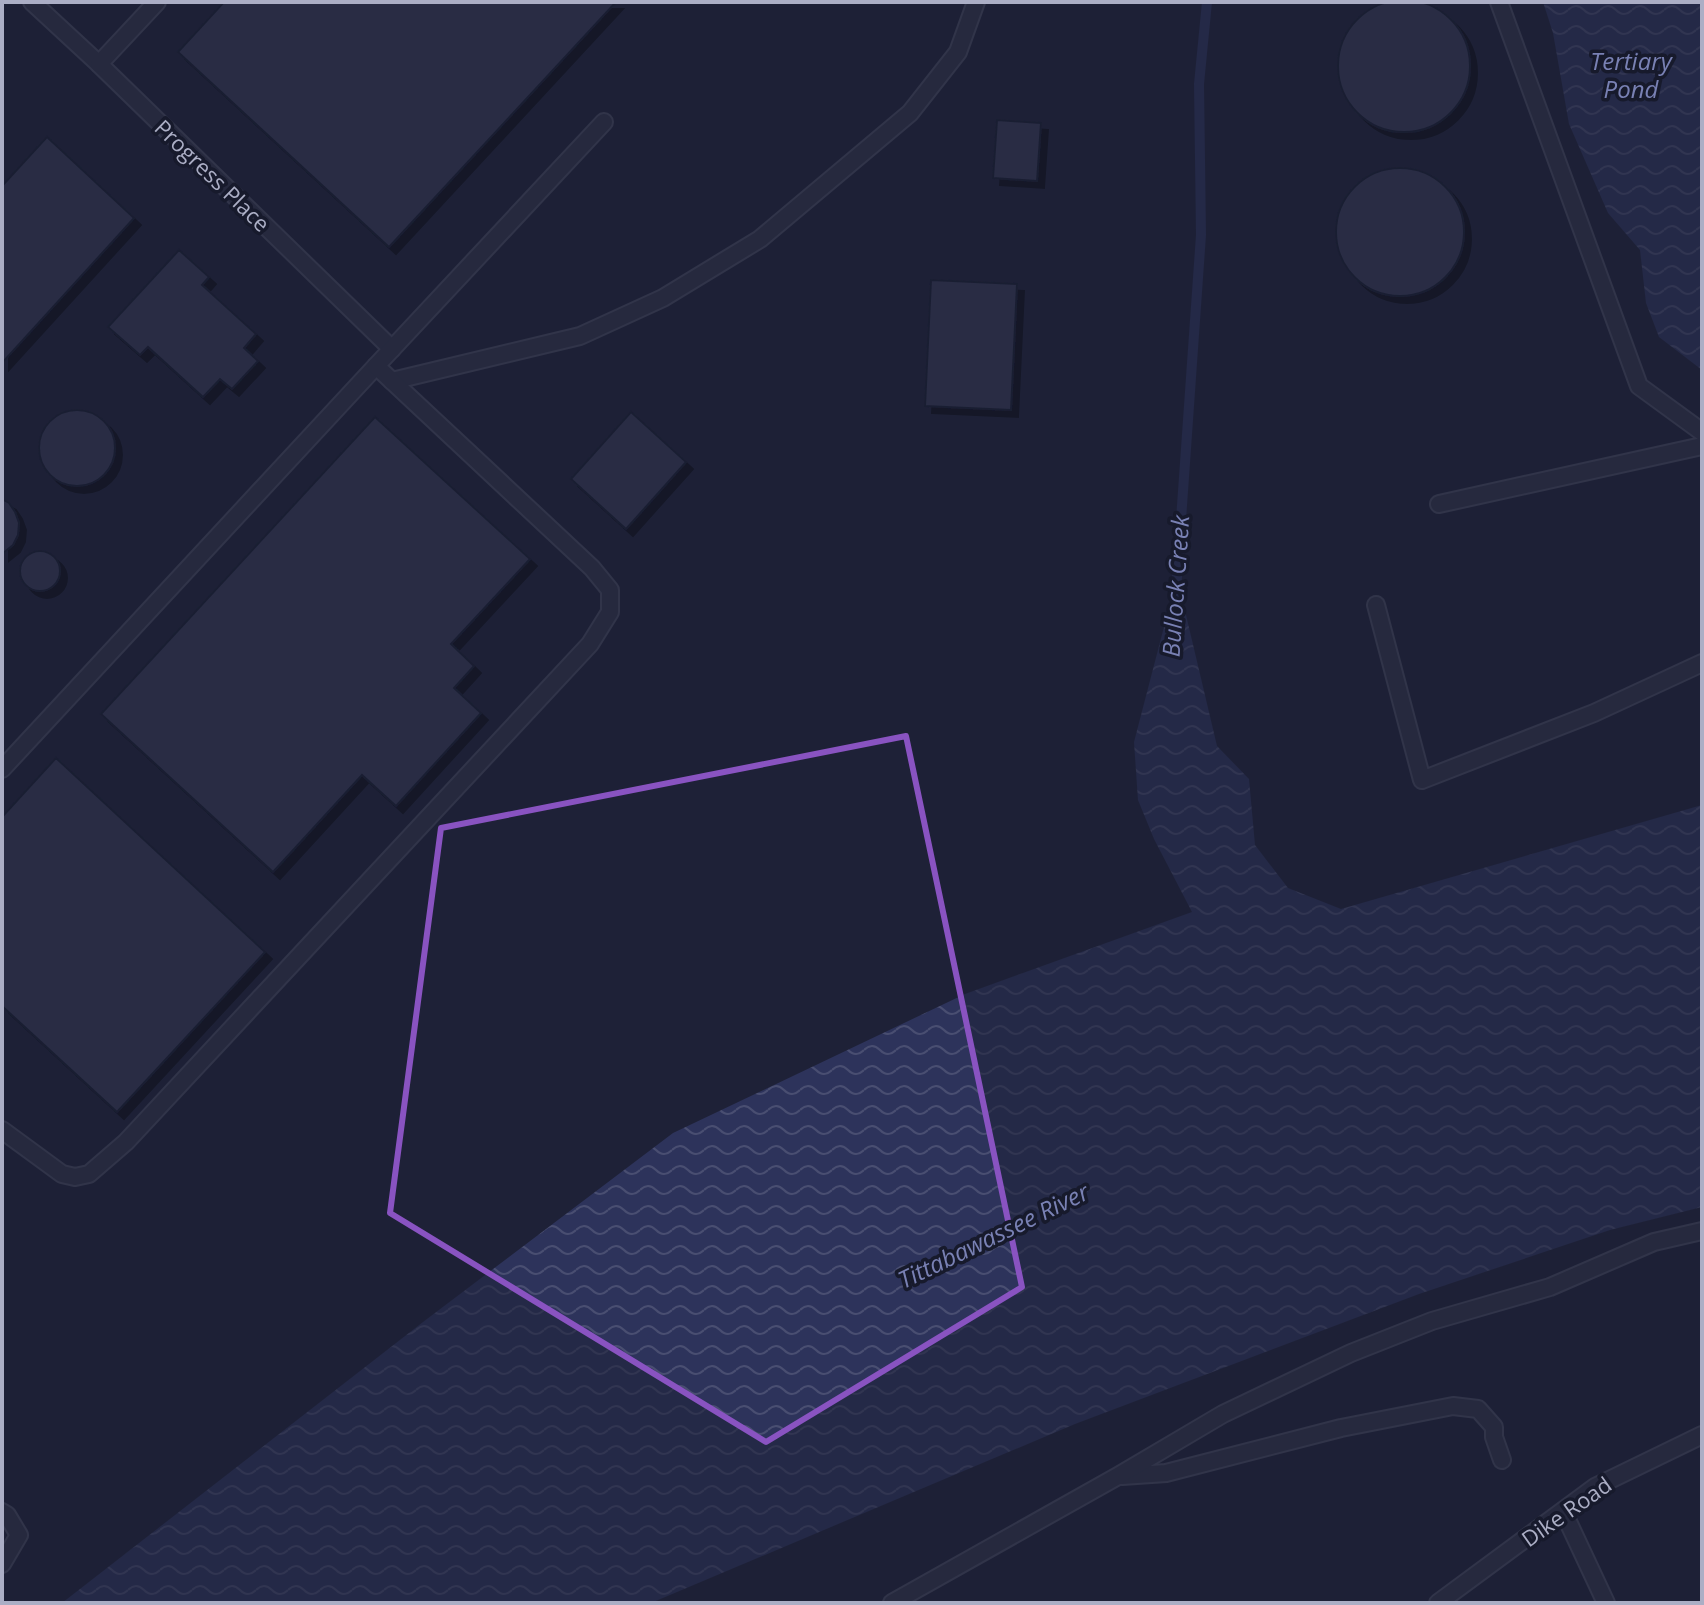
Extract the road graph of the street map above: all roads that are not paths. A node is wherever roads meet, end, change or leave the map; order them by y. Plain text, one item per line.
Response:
1 (32, 2) edge
2 (157, 2) edge
3 (976, 2) edge
4 (1499, 2) edge
5 (99, 64) junction
6 (604, 122) dead end
7 (392, 349) junction
8 (376, 366) junction
9 (392, 381) junction
10 (1702, 432) edge
11 (1702, 446) edge
12 (1439, 504) dead end
13 (1376, 605) dead end
14 (1702, 663) edge
15 (2, 769) edge
16 (2, 1130) edge
17 (1702, 1231) edge
18 (1702, 1435) edge
19 (1502, 1460) dead end
20 (1118, 1476) junction
21 (1563, 1511) junction
22 (2, 1512) edge
23 (2, 1564) edge
24 (892, 1603) edge
25 (1438, 1603) edge
26 (1606, 1603) edge

1 - 5 lane, Progress Place
2 - 5 lane
3 - 9 lane
4 - 10 lane
5 - 7 lane, Progress Place
6 - 7 lane
7 - 8 lane
8 - 9 lane
8 - 15 lane
9 - 16 lane
11 - 12 lane
13 - 14 lane
17 - 20 lane
18 - 21 lane, Dike Road
19 - 20 lane
20 - 24 lane
21 - 25 lane, Dike Road
21 - 26 lane
22 - 23 lane

